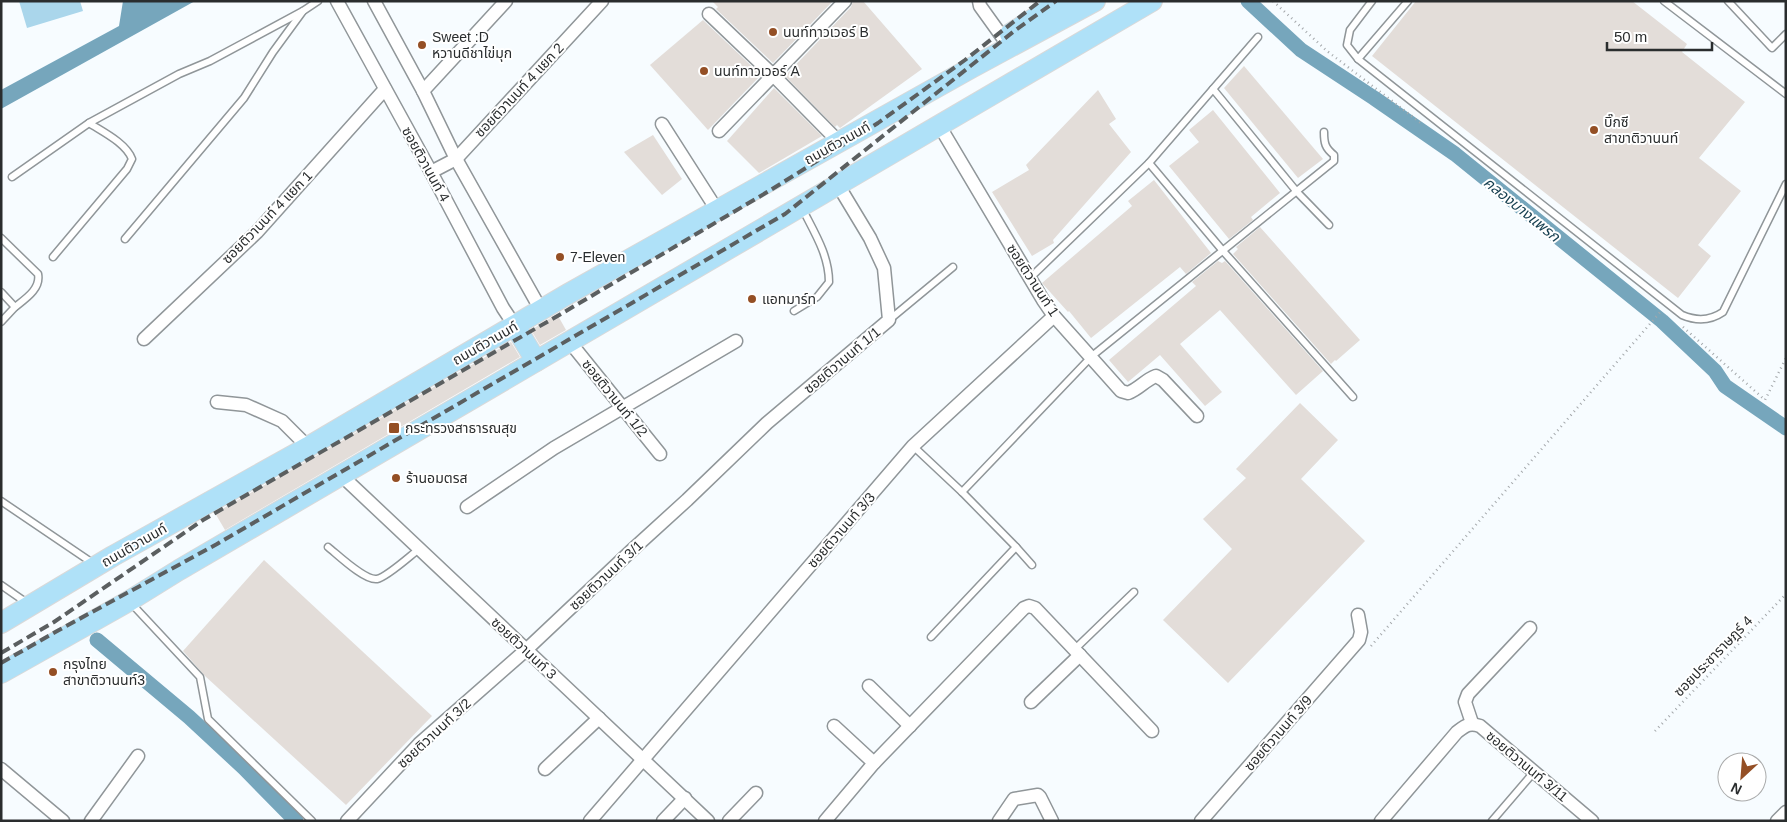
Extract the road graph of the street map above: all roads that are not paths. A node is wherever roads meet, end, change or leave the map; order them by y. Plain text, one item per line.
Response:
1 (318, 1) edge
2 (337, 1) edge
3 (374, 1) edge
4 (506, 1) edge
5 (602, 1) edge
6 (845, 1) edge
7 (978, 1) edge
8 (1061, 1) edge
9 (1095, 1) edge
10 (1127, 1) edge
11 (1152, 1) edge
12 (1372, 1) edge
13 (1408, 1) edge
14 (1664, 1) edge
15 (1728, 1) edge
16 (303, 11) junction
17 (709, 14) dead end
18 (1786, 34) edge
19 (1258, 37) dead end
20 (1003, 38) junction
21 (1358, 59) junction
22 (971, 68) junction
23 (773, 75) junction
24 (385, 89) junction
25 (1213, 89) junction
26 (423, 92) junction
27 (1786, 94) edge
28 (958, 114) junction
29 (89, 123) junction
30 (662, 124) dead end
31 (939, 125) junction
32 (719, 131) dead end
33 (1324, 132) dead end
34 (838, 142) junction
35 (456, 158) junction
36 (1149, 163) junction
37 (431, 172) junction
38 (12, 177) dead end
39 (1786, 184) edge
40 (838, 185) junction
41 (1297, 192) junction
42 (802, 207) junction
43 (717, 210) junction
44 (1329, 225) dead end
45 (1, 238) edge
46 (125, 239) dead end
47 (1223, 251) junction
48 (53, 258) dead end
49 (953, 267) dead end
50 (1031, 277) junction
51 (1, 292) edge
52 (15, 307) junction
53 (541, 310) junction
54 (794, 311) dead end
55 (1054, 316) junction
56 (889, 320) junction
57 (1, 322) edge
58 (515, 326) junction
59 (144, 339) dead end
60 (569, 341) junction
61 (736, 341) dead end
62 (1092, 356) junction
63 (536, 361) junction
64 (1353, 397) dead end
65 (217, 402) dead end
66 (624, 408) junction
67 (1197, 416) dead end
68 (913, 446) junction
69 (308, 447) junction
70 (660, 454) dead end
71 (341, 475) junction
72 (962, 492) junction
73 (687, 500) joint
74 (1, 501) edge
75 (467, 507) dead end
76 (328, 547) dead end
77 (1016, 547) junction
78 (419, 549) junction
79 (1032, 565) dead end
80 (97, 566) junction
81 (1, 585) edge
82 (1134, 592) dead end
83 (129, 601) junction
84 (31, 606) junction
85 (1358, 615) dead end
86 (1, 623) edge
87 (1530, 628) dead end
88 (931, 637) dead end
89 (526, 650) junction
90 (1078, 652) junction
91 (1, 674) edge
92 (869, 686) dead end
93 (1031, 702) dead end
94 (599, 718) junction
95 (1472, 723) junction
96 (834, 726) dead end
97 (910, 726) junction
98 (1152, 731) dead end
99 (138, 756) dead end
100 (643, 760) junction
101 (874, 763) junction
102 (1, 769) edge
103 (545, 769) dead end
104 (1534, 772) junction
105 (756, 793) dead end
106 (685, 798) junction
107 (1786, 812) edge
108 (63, 821) edge
109 (91, 821) edge
110 (312, 821) edge
111 (347, 821) edge
112 (590, 821) edge
113 (663, 821) edge
114 (708, 821) edge
115 (729, 821) edge
116 (825, 821) edge
117 (999, 821) edge
118 (1052, 821) edge
119 (1201, 821) edge
120 (1381, 821) edge
121 (1492, 821) edge
122 (1592, 821) edge
123 (1777, 821) edge

1 - 16 lane
2 - 24 street, ซอยติวานนท์ 4
3 - 26 street, ซอยติวานนท์ 4
4 - 26 street
5 - 35 street, ซอยติวานนท์ 4 แยก 2
6 - 23 street
7 - 20 street
8 - 20 main road, ถนนติวานนท์
9 - 22 main road, ถนนติวานนท์
10 - 28 main road
11 - 28 main road
12 - 21 lane
13 - 21 lane
14 - 27 lane
15 - 18 lane
16 - 29 lane
16 - 46 lane
17 - 23 street
19 - 25 lane
20 - 22 main road, ถนนติวานนท์
21 - 39 lane
22 - 34 main road, ถนนติวานนท์
23 - 32 street
23 - 34 street
24 - 37 street, ซอยติวานนท์ 4
24 - 59 street, ซอยติวานนท์ 4 แยก 1
25 - 36 lane
25 - 41 lane
26 - 35 street, ซอยติวานนท์ 4
28 - 31 main road
29 - 38 lane
29 - 48 lane
30 - 43 street
31 - 40 main road
31 - 50 street, ซอยติวานนท์ 1
33 - 41 lane
34 - 43 main road, ถนนติวานนท์
35 - 37 street, ซอยติวานนท์ 4 แยก 2
35 - 53 street, ซอยติวานนท์ 4
36 - 47 lane
36 - 50 lane
37 - 58 street, ซอยติวานนท์ 4
40 - 42 main road
40 - 56 street, ซอยติวานนท์ 1/1
41 - 44 lane
41 - 47 lane
42 - 54 lane
42 - 60 main road
43 - 53 main road, ถนนติวานนท์
45 - 52 lane
47 - 62 lane
47 - 64 lane
49 - 56 lane
50 - 55 street, ซอยติวานนท์ 1
51 - 52 lane
52 - 57 lane
53 - 58 main road, ถนนติวานนท์
55 - 62 street, ซอยติวานนท์ 1
55 - 68 street, ซอยติวานนท์ 3/3
56 - 73 street, ซอยติวานนท์ 1/1
58 - 63 main road
58 - 69 main road, ถนนติวานนท์
60 - 63 main road
60 - 66 street, ซอยติวานนท์ 1/2
61 - 66 street
62 - 67 street, ซอยติวานนท์ 1
62 - 72 lane
63 - 71 main road
65 - 69 street
66 - 70 street, ซอยติวานนท์ 1/2
66 - 75 street
68 - 72 lane
68 - 100 street, ซอยติวานนท์ 3/3
69 - 80 main road, ถนนติวานนท์
71 - 78 street, ซอยติวานนท์ 3
71 - 83 main road
72 - 77 lane
73 - 89 street, ซอยติวานนท์ 3/1
74 - 80 lane
76 - 78 lane
77 - 79 lane
77 - 88 lane
78 - 89 street, ซอยติวานนท์ 3
80 - 84 main road, ถนนติวานนท์
81 - 84 lane
82 - 90 lane
83 - 91 main road
83 - 110 lane
84 - 86 main road, ถนนติวานนท์
85 - 119 street, ซอยติวานนท์ 3/9
87 - 95 street
89 - 94 street, ซอยติวานนท์ 3
89 - 111 street, ซอยติวานนท์ 3/2
90 - 93 street
90 - 97 street
90 - 98 street
92 - 97 street
94 - 100 street, ซอยติวานนท์ 3
94 - 103 street
95 - 104 street, ซอยติวานนท์ 3/11
95 - 120 street, ซอยติวานนท์ 3/11
96 - 101 street
97 - 101 street
99 - 109 street
100 - 106 street, ซอยติวานนท์ 3
100 - 112 street, ซอยติวานนท์ 3/3
101 - 116 street
102 - 108 street
104 - 121 lane
104 - 122 street, ซอยติวานนท์ 3/11
105 - 115 street
106 - 113 street
106 - 114 street, ซอยติวานนท์ 3
107 - 123 street
117 - 118 street

